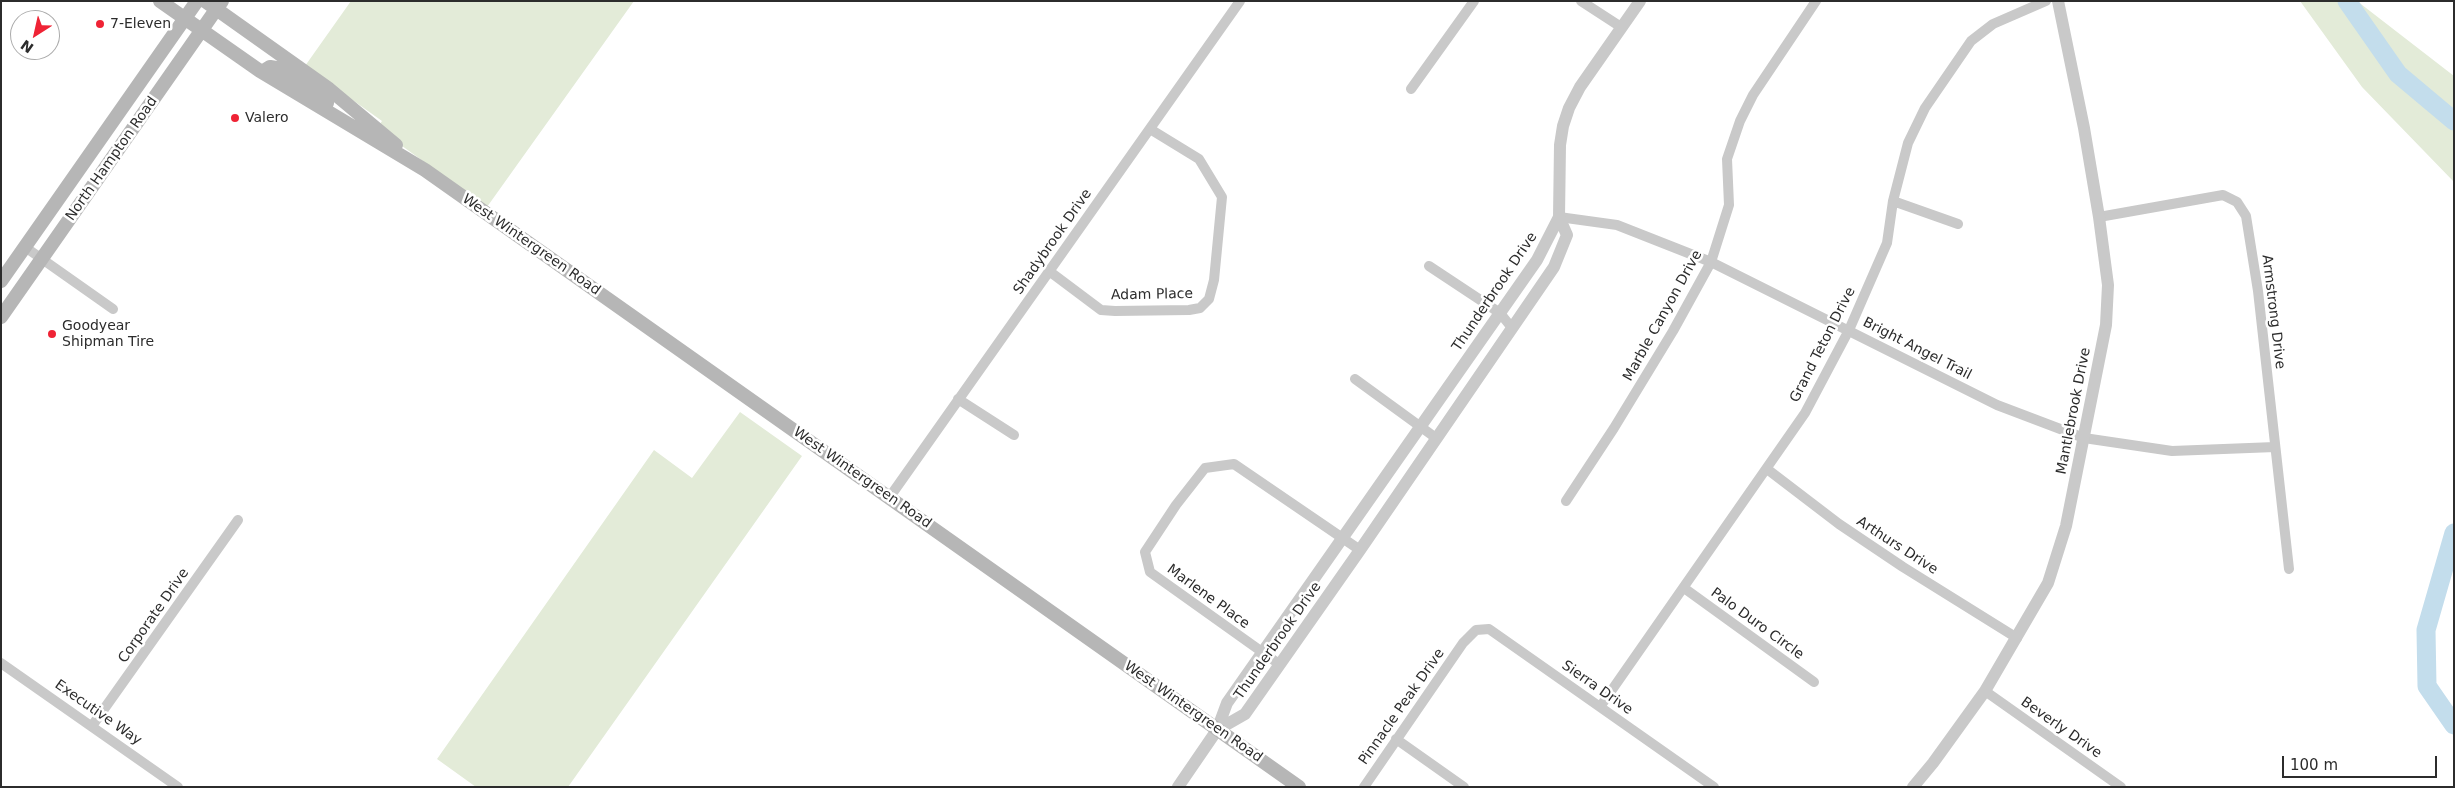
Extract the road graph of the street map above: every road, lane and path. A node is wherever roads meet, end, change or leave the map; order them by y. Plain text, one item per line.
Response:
1 (160, 1) edge
2 (197, 1) edge
3 (205, 1) edge
4 (1240, 1) edge
5 (1474, 1) edge
6 (1582, 1) edge
7 (1640, 1) edge
8 (1816, 1) edge
9 (2046, 1) edge
10 (2058, 1) edge
11 (219, 6) edge
12 (185, 19) junction
13 (1621, 27) junction
14 (202, 30) junction
15 (262, 72) junction
16 (1411, 89) dead end
17 (1150, 129) junction
18 (394, 144) junction
19 (425, 170) junction
20 (1893, 201) junction
21 (1559, 217) junction
22 (2099, 217) junction
23 (1958, 224) dead end
24 (25, 247) junction
25 (42, 259) junction
26 (1711, 262) junction
27 (1429, 266) dead end
28 (1050, 271) junction
29 (1, 281) edge
30 (113, 309) dead end
31 (1500, 313) junction
32 (1, 317) edge
33 (1512, 328) junction
34 (1849, 330) junction
35 (1354, 379) dead end
36 (958, 399) junction
37 (1421, 427) junction
38 (1014, 435) dead end
39 (1436, 438) junction
40 (2084, 438) junction
41 (2275, 447) junction
42 (1767, 469) junction
43 (889, 498) junction
44 (1566, 501) dead end
45 (238, 520) dead end
46 (1343, 539) junction
47 (1360, 550) junction
48 (2289, 569) dead end
49 (1684, 588) junction
50 (2017, 638) junction
51 (1463, 643) joint
52 (1263, 653) junction
53 (1, 663) edge
54 (1279, 664) junction
55 (1814, 682) dead end
56 (1985, 691) junction
57 (1600, 707) junction
58 (92, 726) junction
59 (1217, 730) junction
60 (1396, 740) junction
61 (178, 787) edge
62 (1178, 787) edge
63 (1299, 787) edge
64 (1364, 787) edge
65 (1464, 787) edge
66 (1714, 787) edge
67 (1913, 787) edge
68 (2120, 787) edge

1 - 12 main road, West Wintergreen Road
2 - 12 main road, North Hampton Road
3 - 11 main road, West Wintergreen Road
4 - 17 street, Shadybrook Drive
5 - 16 street
6 - 13 street
7 - 13 street, Thunderbrook Drive
8 - 26 street, Marble Canyon Drive
9 - 20 street, Grand Teton Drive
10 - 22 street, Mantlebrook Drive
11 - 14 main road, North Hampton Road
11 - 18 main road, West Wintergreen Road
12 - 14 main road, West Wintergreen Road
12 - 24 main road, North Hampton Road
13 - 21 street, Thunderbrook Drive
14 - 15 main road, West Wintergreen Road
14 - 25 main road, North Hampton Road
15 - 18 main road
15 - 19 main road, West Wintergreen Road
17 - 28 street, Shadybrook Drive
17 - 28 street, Adam Place
18 - 19 main road, West Wintergreen Road
19 - 43 main road, West Wintergreen Road
20 - 23 street
20 - 34 street, Grand Teton Drive
21 - 26 street, Bright Angel Trail
21 - 31 street, Thunderbrook Drive
21 - 33 street, Thunderbrook Drive
22 - 40 street, Mantlebrook Drive
22 - 41 street, Armstrong Drive
24 - 25 street
24 - 29 main road, North Hampton Road
25 - 30 street
25 - 32 main road, North Hampton Road
26 - 34 street, Bright Angel Trail
26 - 44 street, Marble Canyon Drive
27 - 31 street
28 - 36 street, Shadybrook Drive
31 - 33 street
31 - 37 street, Thunderbrook Drive
33 - 39 street, Thunderbrook Drive
34 - 40 street, Bright Angel Trail
34 - 42 street, Grand Teton Drive
35 - 37 street
36 - 38 street
36 - 43 street, Shadybrook Drive
37 - 39 street
37 - 46 street, Thunderbrook Drive
39 - 47 street, Thunderbrook Drive
40 - 41 street, Bright Angel Trail
40 - 50 street, Mantlebrook Drive
41 - 48 street, Armstrong Drive
42 - 49 street, Grand Teton Drive
42 - 50 street, Arthurs Drive
43 - 59 main road, West Wintergreen Road
45 - 58 street, Corporate Drive
46 - 47 street, Marlene Place
46 - 52 street, Thunderbrook Drive
46 - 52 street, Marlene Place
47 - 54 street, Thunderbrook Drive
49 - 55 street, Palo Duro Circle
49 - 57 street, Grand Teton Drive
50 - 56 street, Mantlebrook Drive
51 - 57 street, Sierra Drive
51 - 60 street, Pinnacle Peak Drive
52 - 54 street, Marlene Place
52 - 59 street, Thunderbrook Drive
53 - 58 street, Executive Way
54 - 59 street, Thunderbrook Drive
56 - 67 street, Mantlebrook Drive
56 - 68 street, Beverly Drive
57 - 66 street, Sierra Drive
58 - 61 street, Executive Way
59 - 62 street
59 - 63 main road, West Wintergreen Road
60 - 64 street, Pinnacle Peak Drive
60 - 65 street

